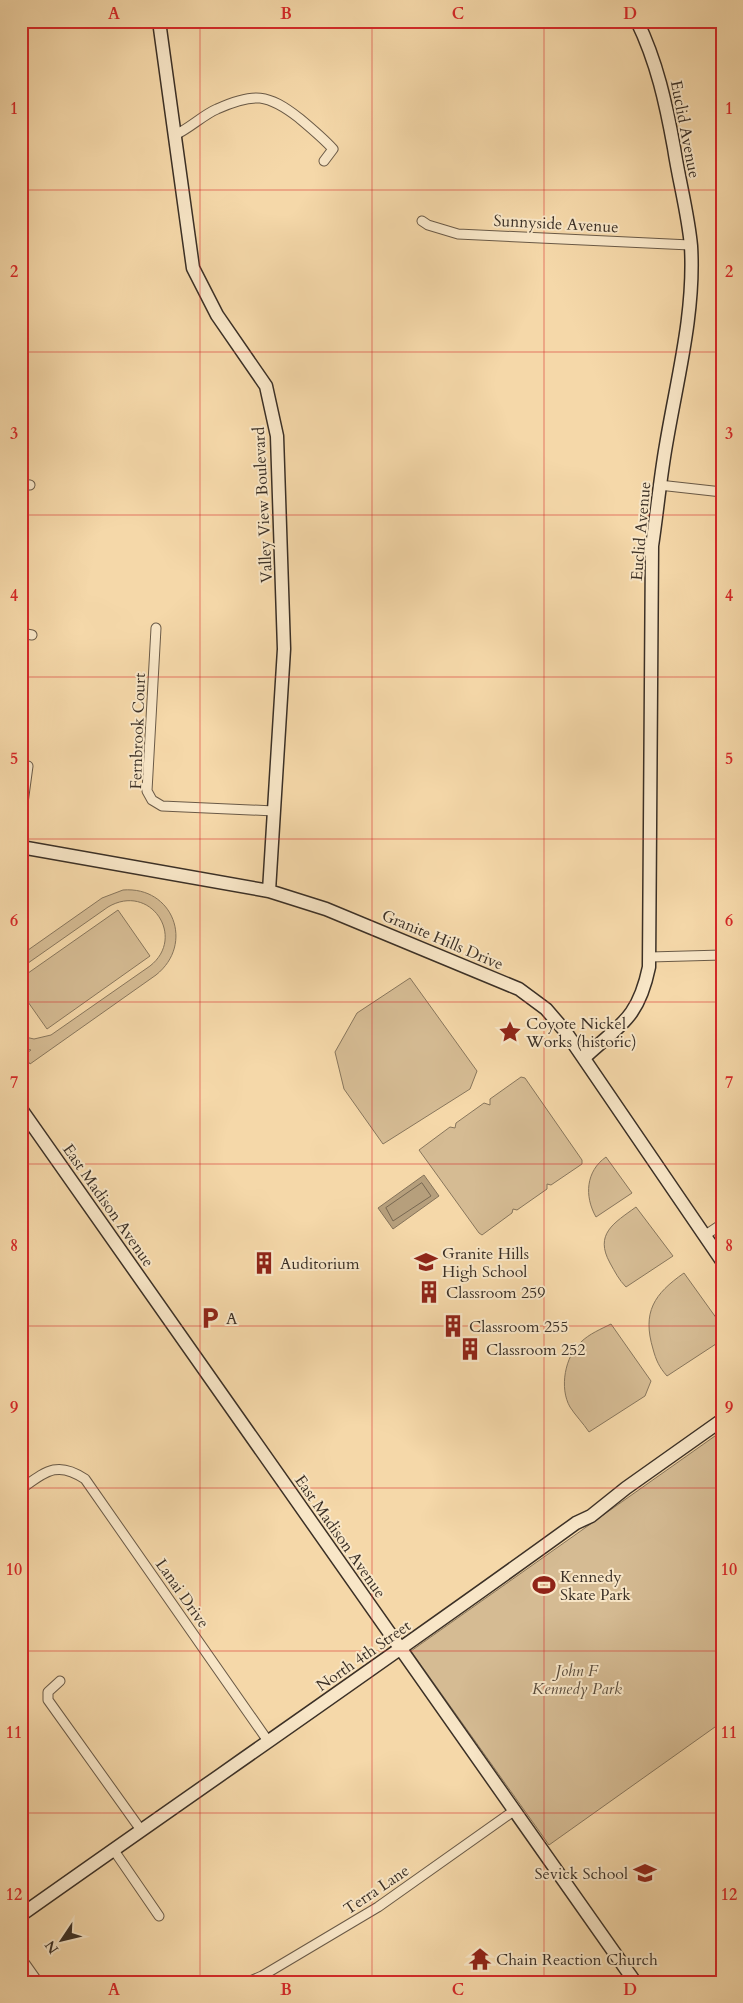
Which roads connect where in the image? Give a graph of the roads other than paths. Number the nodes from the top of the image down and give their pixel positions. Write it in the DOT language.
graph roads {
  1 [pos="159,21"];
  2 [pos="638,21"];
  3 [pos="175,135"];
  4 [pos="324,161"];
  5 [pos="422,221"];
  6 [pos="690,245"];
  7 [pos="659,484"];
  8 [pos="722,492"];
  9 [pos="156,628"];
  10 [pos="21,633"];
  11 [pos="32,635"];
  12 [pos="28,766"];
  13 [pos="274,811"];
  14 [pos="21,818"];
  15 [pos="21,847"];
  16 [pos="269,891"];
  17 [pos="722,955"];
  18 [pos="650,957"];
  19 [pos="584,1058"];
  20 [pos="21,1109"];
  21 [pos="25,1123"];
  22 [pos="722,1224"];
  23 [pos="704,1236"];
  24 [pos="722,1261"];
  25 [pos="722,1420"];
  26 [pos="21,1489"];
  27 [pos="400,1649"];
  28 [pos="60,1681"];
  29 [pos="268,1741"];
  30 [pos="515,1810"];
  31 [pos="141,1830"];
  32 [pos="113,1849"];
  33 [pos="21,1915"];
  34 [pos="159,1916"];
  35 [pos="21,1958"];
  36 [pos="38,1982"];
  37 [pos="248,1982"];
  38 [pos="635,1982"];
  1 -- 3 [label="street, Valley View Boulevard"];
  2 -- 6 [label="street, Euclid Avenue"];
  3 -- 4 [label="street"];
  3 -- 13 [label="street, Valley View Boulevard"];
  5 -- 6 [label="street, Sunnyside Avenue"];
  6 -- 7 [label="street, Euclid Avenue"];
  7 -- 8 [label="street"];
  7 -- 18 [label="street, Euclid Avenue"];
  9 -- 13 [label="street, Fernbrook Court"];
  10 -- 11 [label="street"];
  12 -- 14 [label="street"];
  13 -- 16 [label="street, Valley View Boulevard"];
  15 -- 16 [label="street, Granite Hills Drive"];
  16 -- 19 [label="street, Granite Hills Drive"];
  17 -- 18 [label="street"];
  18 -- 19 [label="street, Euclid Avenue"];
  19 -- 23 [label="street, Granite Hills Drive"];
  20 -- 21 [label="street, East Madison Avenue"];
  21 -- 27 [label="street, East Madison Avenue"];
  22 -- 23 [label="street"];
  23 -- 24 [label="street, Granite Hills Drive"];
  25 -- 27 [label="street, North 4th Street"];
  26 -- 29 [label="street, Lanai Drive"];
  27 -- 29 [label="street, North 4th Street"];
  27 -- 30 [label="street, East Madison Avenue"];
  28 -- 31 [label="street"];
  29 -- 31 [label="street, North 4th Street"];
  30 -- 37 [label="street, Terra Lane"];
  30 -- 38 [label="street, East Madison Avenue"];
  31 -- 32 [label="street, North 4th Street"];
  32 -- 33 [label="street, North 4th Street"];
  32 -- 34 [label="street"];
  35 -- 36 [label="street"];
}
